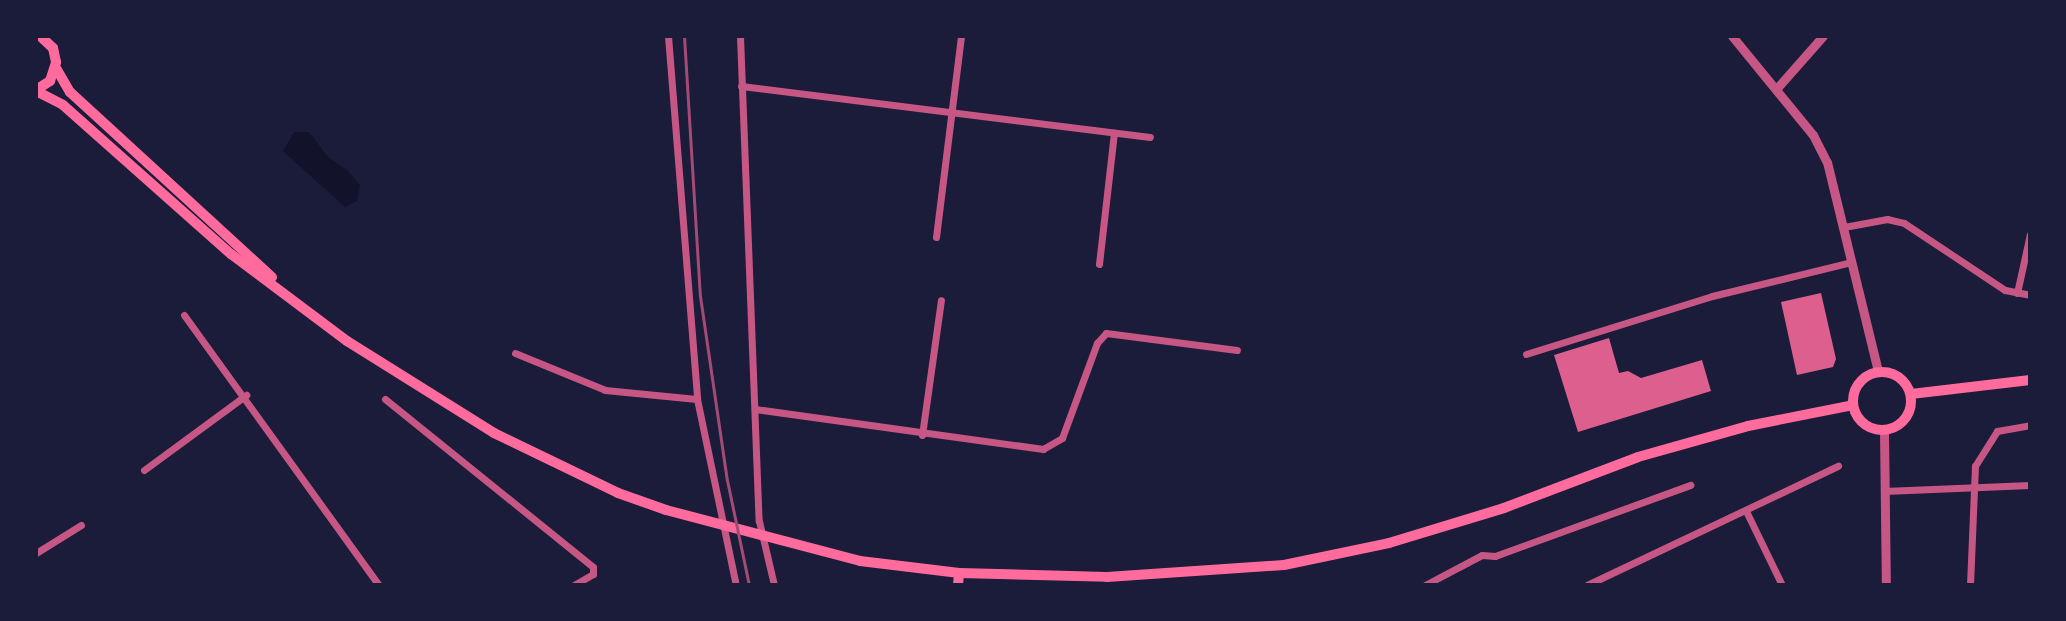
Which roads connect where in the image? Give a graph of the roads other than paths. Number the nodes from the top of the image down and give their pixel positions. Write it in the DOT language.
graph roads {
  1 [pos="40,36"];
  2 [pos="668,36"];
  3 [pos="740,36"];
  4 [pos="961,36"];
  5 [pos="1732,36"];
  6 [pos="1823,36"];
  7 [pos="56,68"];
  8 [pos="741,86"];
  9 [pos="1777,88"];
  10 [pos="36,90"];
  11 [pos="953,113"];
  12 [pos="1114,133"];
  13 [pos="1150,137"];
  14 [pos="1844,227"];
  15 [pos="2030,234"];
  16 [pos="936,237"];
  17 [pos="1852,262"];
  18 [pos="1099,264"];
  19 [pos="287,293"];
  20 [pos="2017,293"];
  21 [pos="2030,295"];
  22 [pos="941,300"];
  23 [pos="184,315"];
  24 [pos="1237,350"];
  25 [pos="515,353"];
  26 [pos="1526,354"];
  27 [pos="1878,372"];
  28 [pos="2030,380"];
  29 [pos="1911,394"];
  30 [pos="246,395"];
  31 [pos="385,399"];
  32 [pos="697,399"];
  33 [pos="1853,405"];
  34 [pos="755,409"];
  35 [pos="2030,425"];
  36 [pos="1884,431"];
  37 [pos="922,435"];
  38 [pos="1838,466"];
  39 [pos="144,470"];
  40 [pos="1690,485"];
  41 [pos="2030,485"];
  42 [pos="1973,487"];
  43 [pos="1884,491"];
  44 [pos="1746,511"];
  45 [pos="81,525"];
  46 [pos="36,553"];
  47 [pos="959,573"];
  48 [pos="379,585"];
  49 [pos="574,585"];
  50 [pos="736,585"];
  51 [pos="774,585"];
  52 [pos="958,585"];
  53 [pos="1425,585"];
  54 [pos="1587,585"];
  55 [pos="1782,585"];
  56 [pos="1886,585"];
  57 [pos="1970,585"];
  1 -- 7 [label="main road"];
  2 -- 32 [label="street"];
  3 -- 8 [label="street"];
  4 -- 11 [label="street"];
  5 -- 9 [label="street"];
  6 -- 9 [label="street"];
  7 -- 10 [label="main road"];
  7 -- 19 [label="main road"];
  8 -- 11 [label="street"];
  8 -- 34 [label="street"];
  9 -- 14 [label="street"];
  10 -- 19 [label="main road"];
  11 -- 12 [label="street"];
  11 -- 16 [label="street"];
  12 -- 13 [label="street"];
  12 -- 18 [label="street"];
  14 -- 17 [label="street"];
  14 -- 20 [label="street"];
  15 -- 20 [label="street"];
  17 -- 26 [label="street"];
  17 -- 27 [label="street"];
  19 -- 47 [label="main road"];
  20 -- 21 [label="street"];
  22 -- 37 [label="street"];
  23 -- 30 [label="street"];
  24 -- 37 [label="street"];
  25 -- 32 [label="street"];
  27 -- 29 [label="main road"];
  27 -- 33 [label="main road"];
  28 -- 29 [label="main road"];
  29 -- 36 [label="main road"];
  30 -- 39 [label="street"];
  30 -- 48 [label="street"];
  31 -- 49 [label="street"];
  32 -- 50 [label="street"];
  33 -- 36 [label="main road"];
  33 -- 47 [label="main road"];
  34 -- 37 [label="street"];
  34 -- 51 [label="street"];
  35 -- 42 [label="street"];
  36 -- 43 [label="street"];
  38 -- 44 [label="street"];
  40 -- 53 [label="street"];
  41 -- 42 [label="street"];
  42 -- 43 [label="street"];
  42 -- 57 [label="street"];
  43 -- 56 [label="street"];
  44 -- 54 [label="street"];
  44 -- 55 [label="street"];
  45 -- 46 [label="street"];
  47 -- 52 [label="main road"];
}
